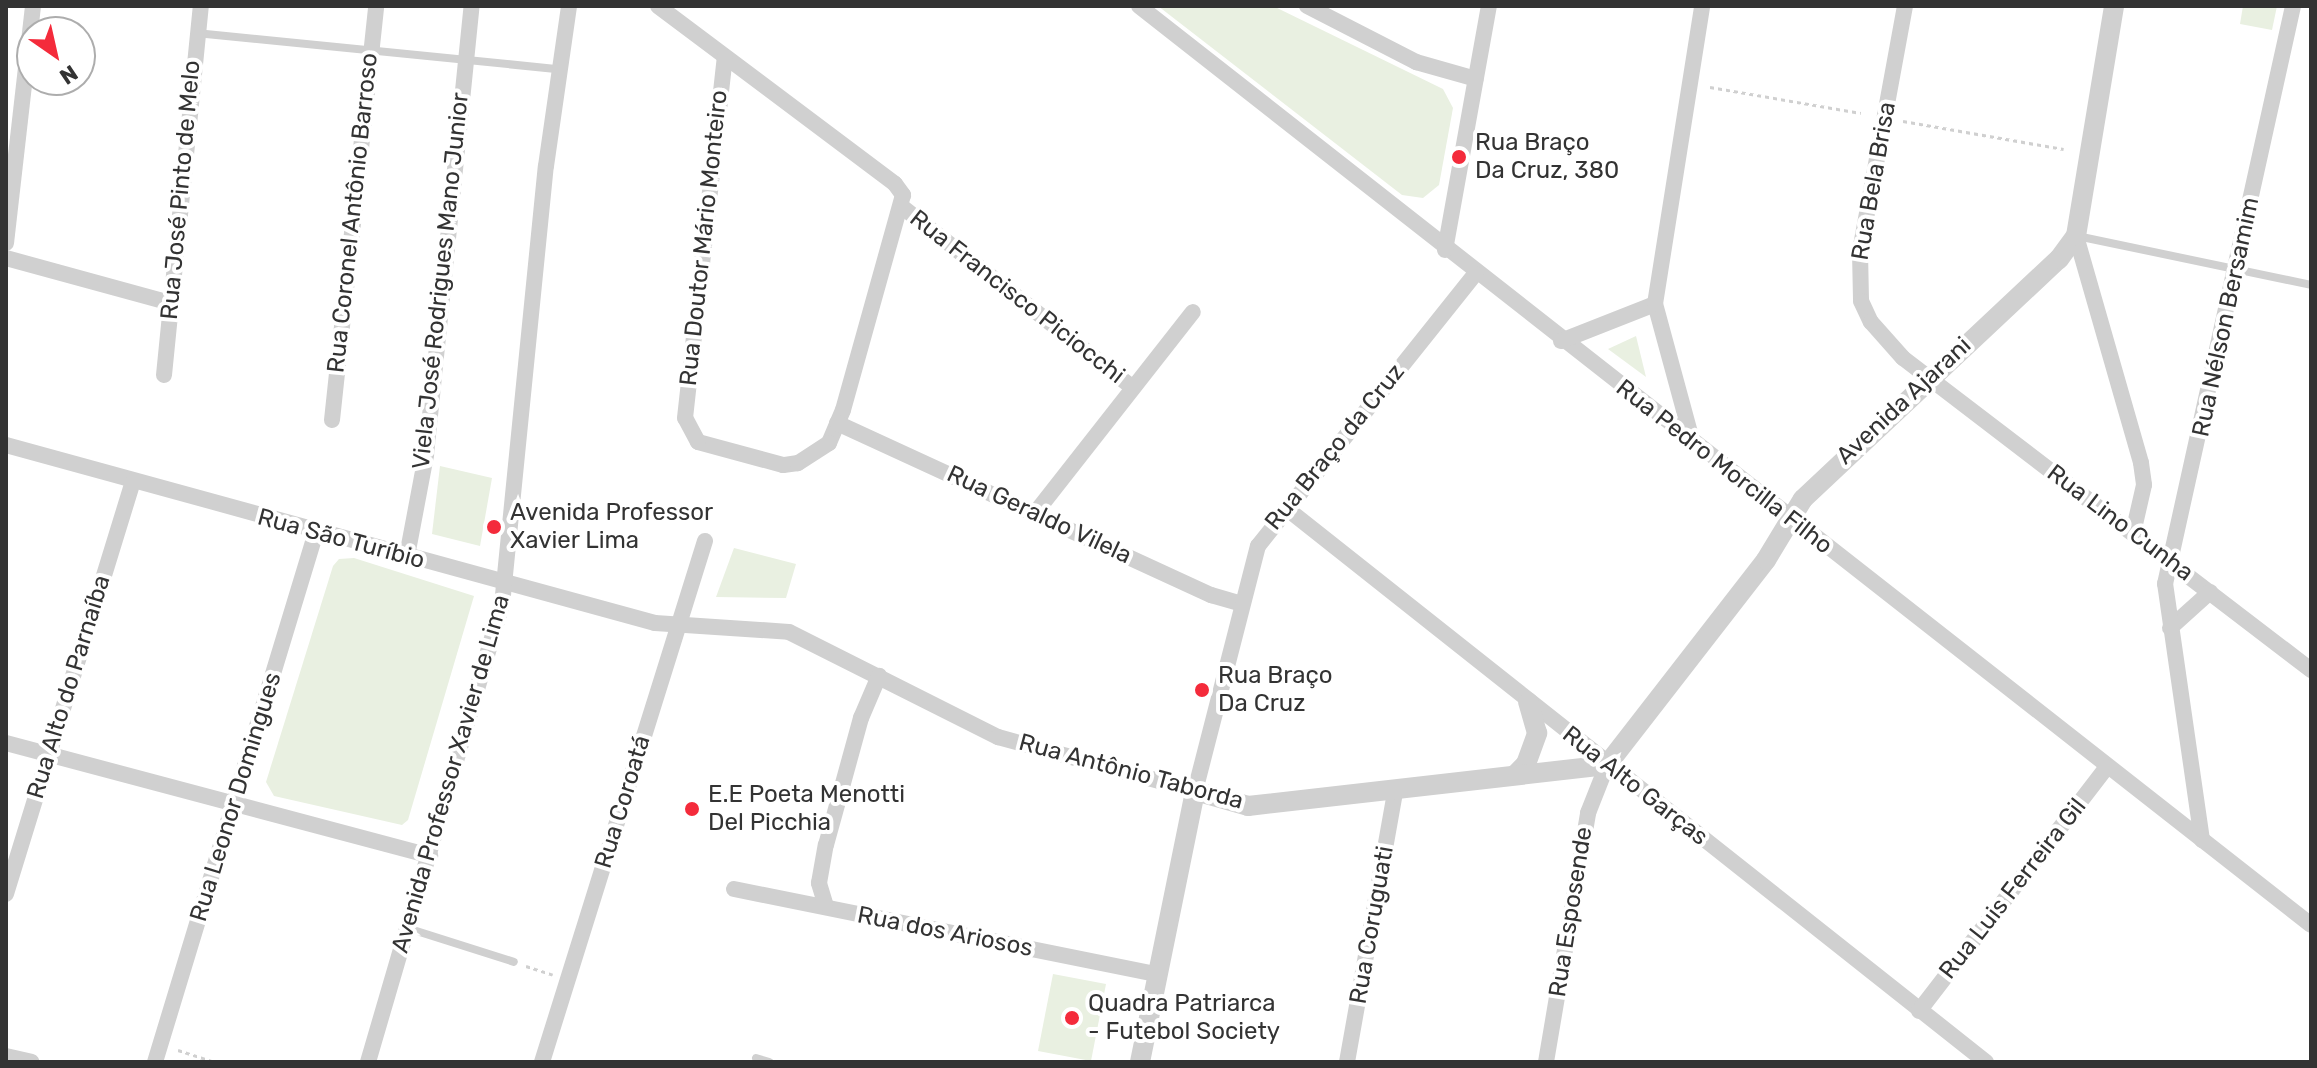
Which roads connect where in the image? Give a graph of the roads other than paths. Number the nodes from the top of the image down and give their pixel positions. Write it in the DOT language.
graph roads {
  1 [pos="33,6"];
  2 [pos="201,6"];
  3 [pos="376,6"];
  4 [pos="472,6"];
  5 [pos="569,6"];
  6 [pos="658,6"];
  7 [pos="1139,6"];
  8 [pos="1307,6"];
  9 [pos="1489,6"];
  10 [pos="1702,6"];
  11 [pos="1905,6"];
  12 [pos="2114,6"];
  13 [pos="2293,6"];
  14 [pos="195,33"];
  15 [pos="370,52"];
  16 [pos="725,57"];
  17 [pos="463,58"];
  18 [pos="558,69"];
  19 [pos="1476,79"];
  20 [pos="902,201"];
  21 [pos="2076,236"];
  22 [pos="6,243"];
  23 [pos="1445,250"];
  24 [pos="6,258"];
  25 [pos="2237,267"];
  26 [pos="1475,274"];
  27 [pos="2311,285"];
  28 [pos="171,303"];
  29 [pos="1655,304"];
  30 [pos="1193,312"];
  31 [pos="1561,341"];
  32 [pos="164,375"];
  33 [pos="1928,377"];
  34 [pos="1132,387"];
  35 [pos="332,420"];
  36 [pos="837,423"];
  37 [pos="1692,440"];
  38 [pos="6,445"];
  39 [pos="133,481"];
  40 [pos="1286,508"];
  41 [pos="1036,512"];
  42 [pos="1788,518"];
  43 [pos="316,532"];
  44 [pos="2133,533"];
  45 [pos="705,541"];
  46 [pos="407,556"];
  47 [pos="2170,561"];
  48 [pos="506,583"];
  49 [pos="2210,592"];
  50 [pos="1242,604"];
  51 [pos="678,625"];
  52 [pos="2170,628"];
  53 [pos="2311,670"];
  54 [pos="879,676"];
  55 [pos="1528,702"];
  56 [pos="6,743"];
  57 [pos="48,754"];
  58 [pos="1607,765"];
  59 [pos="2107,767"];
  60 [pos="1515,775"];
  61 [pos="1396,788"];
  62 [pos="1195,791"];
  63 [pos="233,805"];
  64 [pos="2202,840"];
  65 [pos="430,856"];
  66 [pos="734,889"];
  67 [pos="6,894"];
  68 [pos="825,903"];
  69 [pos="2311,925"];
  70 [pos="407,928"];
  71 [pos="514,962"];
  72 [pos="1156,974"];
  73 [pos="1919,1011"];
  74 [pos="6,1056"];
  75 [pos="756,1058"];
  76 [pos="31,1062"];
  77 [pos="155,1062"];
  78 [pos="368,1062"];
  79 [pos="542,1062"];
  80 [pos="769,1062"];
  81 [pos="1140,1062"];
  82 [pos="1347,1062"];
  83 [pos="1546,1062"];
  84 [pos="1986,1062"];
  1 -- 22 [label="street"];
  2 -- 14 [label="street, Rua José Pinto de Melo"];
  3 -- 15 [label="street, Rua Coronel Antônio Barroso"];
  4 -- 17 [label="street, Viela José Rodrigues Mano Junior"];
  5 -- 18 [label="street, Avenida Professor Xavier de Lima"];
  6 -- 16 [label="street, Rua Francisco Piciocchi"];
  7 -- 23 [label="street, Rua Pedro Morcilla Filho"];
  8 -- 19 [label="street"];
  9 -- 19 [label="street"];
  10 -- 29 [label="street"];
  11 -- 33 [label="street, Rua Bela Brisa"];
  12 -- 21 [label="street"];
  13 -- 25 [label="street, Rua Nélson Bersamim"];
  14 -- 15 [label="lane"];
  14 -- 28 [label="street, Rua José Pinto de Melo"];
  15 -- 17 [label="lane"];
  15 -- 35 [label="street, Rua Coronel Antônio Barroso"];
  16 -- 20 [label="street, Rua Francisco Piciocchi"];
  16 -- 36 [label="street, Rua Doutor Mário Monteiro"];
  17 -- 18 [label="lane"];
  17 -- 46 [label="street, Viela José Rodrigues Mano Junior"];
  18 -- 48 [label="street, Avenida Professor Xavier de Lima"];
  19 -- 23 [label="street"];
  20 -- 34 [label="street, Rua Francisco Piciocchi"];
  20 -- 36 [label="street"];
  21 -- 25 [label="lane"];
  21 -- 33 [label="street, Avenida Ajarani"];
  21 -- 44 [label="street"];
  23 -- 26 [label="street, Rua Pedro Morcilla Filho"];
  24 -- 28 [label="street"];
  25 -- 27 [label="lane"];
  25 -- 47 [label="street, Rua Nélson Bersamim"];
  26 -- 31 [label="street, Rua Pedro Morcilla Filho"];
  26 -- 40 [label="street, Rua Braço da Cruz"];
  28 -- 32 [label="street, Rua José Pinto de Melo"];
  29 -- 31 [label="street"];
  29 -- 37 [label="street"];
  30 -- 34 [label="street"];
  31 -- 37 [label="street, Rua Pedro Morcilla Filho"];
  33 -- 42 [label="street, Avenida Ajarani"];
  33 -- 44 [label="street, Rua Lino Cunha"];
  34 -- 41 [label="street"];
  36 -- 41 [label="street, Rua Geraldo Vilela"];
  37 -- 42 [label="street, Rua Pedro Morcilla Filho"];
  38 -- 39 [label="street, Rua São Turíbio"];
  39 -- 43 [label="street, Rua São Turíbio"];
  39 -- 57 [label="street, Rua Alto do Parnaíba"];
  40 -- 50 [label="street, Rua Braço da Cruz"];
  40 -- 55 [label="street, Rua Alto Garças"];
  41 -- 50 [label="street, Rua Geraldo Vilela"];
  42 -- 58 [label="street, Avenida Ajarani"];
  42 -- 59 [label="street, Rua Pedro Morcilla Filho"];
  43 -- 46 [label="street, Rua São Turíbio"];
  43 -- 63 [label="street, Rua Leonor Domingues"];
  44 -- 47 [label="street, Rua Lino Cunha"];
  45 -- 51 [label="street, Rua Coroatá"];
  46 -- 48 [label="street, Rua São Turíbio"];
  47 -- 49 [label="street, Rua Lino Cunha"];
  47 -- 52 [label="street, Rua Nélson Bersamim"];
  48 -- 51 [label="street, Rua São Turíbio"];
  48 -- 65 [label="street, Avenida Professor Xavier de Lima"];
  49 -- 52 [label="street"];
  49 -- 53 [label="street, Rua Lino Cunha"];
  50 -- 62 [label="street, Rua Braço da Cruz"];
  51 -- 54 [label="street, Rua Antônio Taborda"];
  51 -- 79 [label="street, Rua Coroatá"];
  52 -- 64 [label="street, Rua Nélson Bersamim"];
  54 -- 62 [label="street, Rua Antônio Taborda"];
  54 -- 68 [label="street"];
  55 -- 58 [label="street, Rua Alto Garças"];
  55 -- 60 [label="street"];
  56 -- 57 [label="street"];
  57 -- 63 [label="street"];
  57 -- 67 [label="street, Rua Alto do Parnaíba"];
  58 -- 60 [label="street, Rua Antônio Taborda"];
  58 -- 73 [label="street, Rua Alto Garças"];
  58 -- 83 [label="street, Rua Esposende"];
  59 -- 64 [label="street, Rua Pedro Morcilla Filho"];
  59 -- 73 [label="street, Rua Luis Ferreira Gil"];
  60 -- 61 [label="street, Rua Antônio Taborda"];
  61 -- 62 [label="street, Rua Antônio Taborda"];
  61 -- 82 [label="street, Rua Coruguati"];
  62 -- 72 [label="street, Rua Braço da Cruz"];
  63 -- 65 [label="street"];
  63 -- 77 [label="street, Rua Leonor Domingues"];
  64 -- 69 [label="street, Rua Pedro Morcilla Filho"];
  65 -- 70 [label="street, Avenida Professor Xavier de Lima"];
  66 -- 68 [label="street, Rua dos Ariosos"];
  68 -- 72 [label="street, Rua dos Ariosos"];
  70 -- 71 [label="lane"];
  70 -- 78 [label="street, Avenida Professor Xavier de Lima"];
  72 -- 81 [label="street, Rua Braço da Cruz"];
  73 -- 84 [label="street, Rua Alto Garças"];
  74 -- 76 [label="street"];
  75 -- 80 [label="lane"];
}
